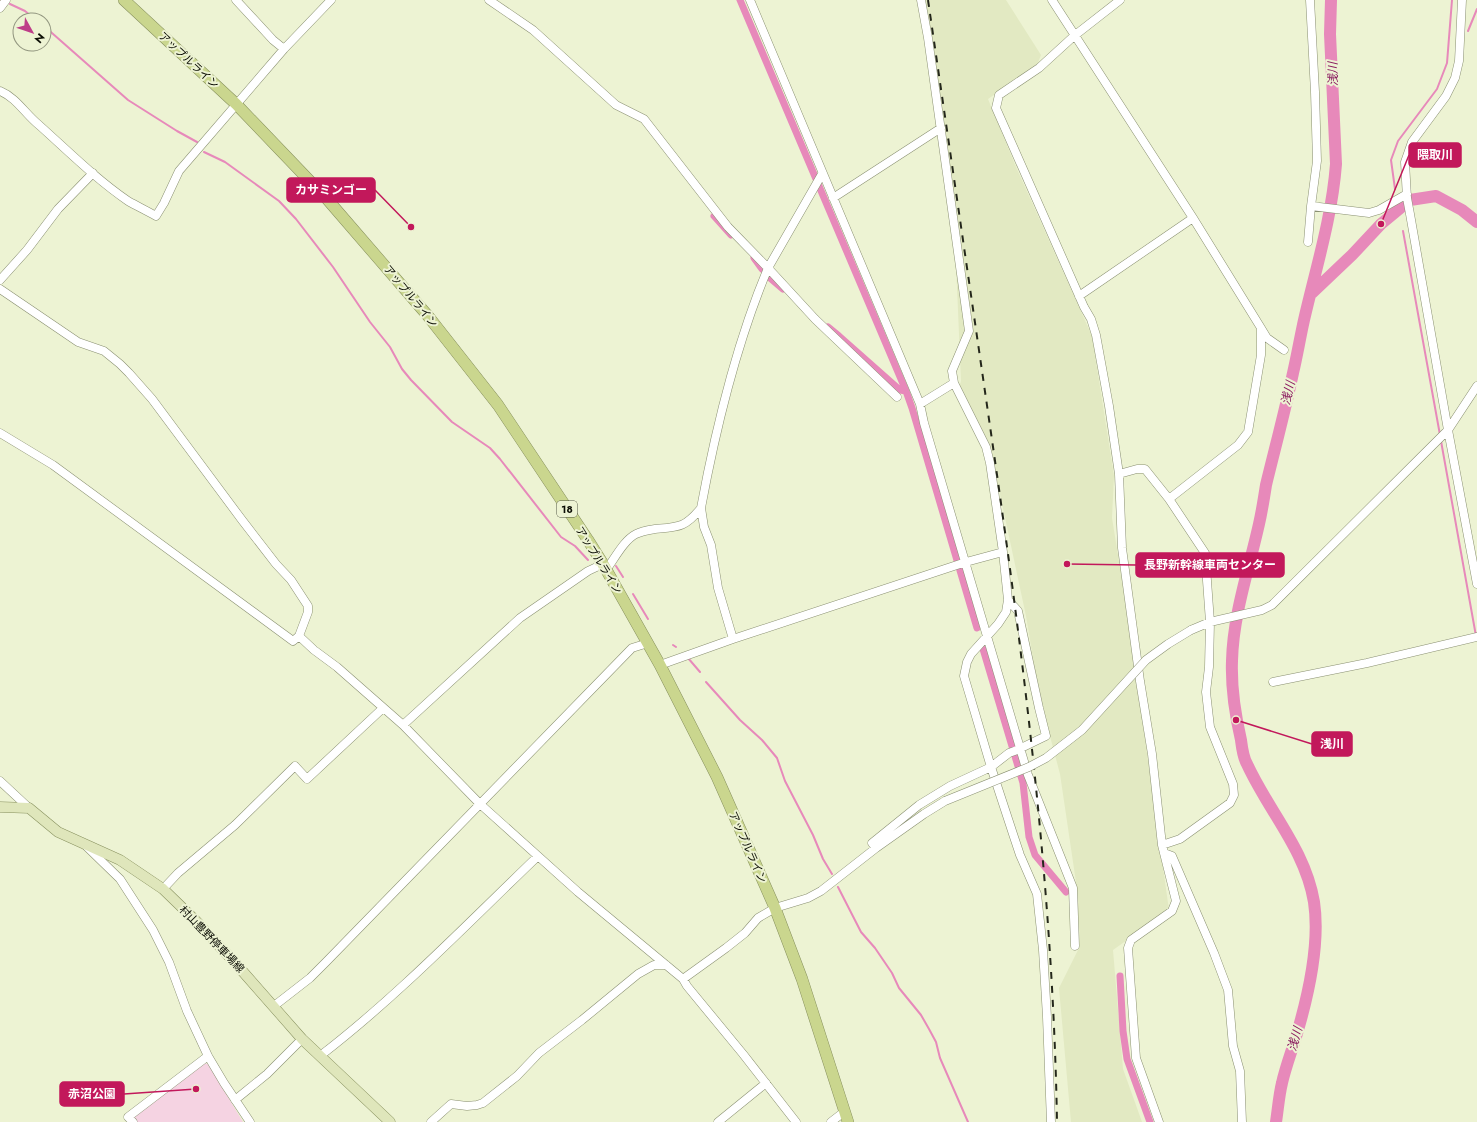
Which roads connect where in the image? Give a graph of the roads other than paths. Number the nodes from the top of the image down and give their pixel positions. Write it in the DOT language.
graph roads {
  1 [pos="6,0"];
  2 [pos="124,0"];
  3 [pos="236,0"];
  4 [pos="331,0"];
  5 [pos="489,0"];
  6 [pos="750,0"];
  7 [pos="921,0"];
  8 [pos="1052,0"];
  9 [pos="1120,0"];
  10 [pos="1310,0"];
  11 [pos="1462,0"];
  12 [pos="0,8"];
  13 [pos="1074,36"];
  14 [pos="284,49"];
  15 [pos="0,91"];
  16 [pos="236,104"];
  17 [pos="940,128"];
  18 [pos="93,173"];
  19 [pos="821,176"];
  20 [pos="1407,196"];
  21 [pos="833,198"];
  22 [pos="1312,206"];
  23 [pos="1193,218"];
  24 [pos="1308,242"];
  25 [pos="768,268"];
  26 [pos="0,280"];
  27 [pos="0,289"];
  28 [pos="1079,296"];
  29 [pos="1261,328"];
  30 [pos="1284,350"];
  31 [pos="954,383"];
  32 [pos="1477,386"];
  33 [pos="898,397"];
  34 [pos="920,404"];
  35 [pos="1448,430"];
  36 [pos="0,433"];
  37 [pos="1120,474"];
  38 [pos="1169,499"];
  39 [pos="701,508"];
  40 [pos="1003,552"];
  41 [pos="964,563"];
  42 [pos="604,567"];
  43 [pos="1477,584"];
  44 [pos="1008,600"];
  45 [pos="1210,622"];
  46 [pos="299,636"];
  47 [pos="987,637"];
  48 [pos="1477,637"];
  49 [pos="733,638"];
  50 [pos="648,643"];
  51 [pos="660,665"];
  52 [pos="1273,682"];
  53 [pos="382,709"];
  54 [pos="403,725"];
  55 [pos="1016,750"];
  56 [pos="991,767"];
  57 [pos="0,781"];
  58 [pos="480,804"];
  59 [pos="0,807"];
  60 [pos="29,808"];
  61 [pos="84,843"];
  62 [pos="876,848"];
  63 [pos="1163,849"];
  64 [pos="538,856"];
  65 [pos="163,889"];
  66 [pos="775,908"];
  67 [pos="1075,946"];
  68 [pos="666,964"];
  69 [pos="683,979"];
  70 [pos="274,1006"];
  71 [pos="302,1039"];
  72 [pos="208,1056"];
  73 [pos="320,1056"];
  74 [pos="766,1083"];
  75 [pos="235,1100"];
  76 [pos="846,1117"];
  77 [pos="133,1122"];
  78 [pos="250,1122"];
  79 [pos="390,1122"];
  80 [pos="431,1122"];
  81 [pos="718,1122"];
  82 [pos="796,1122"];
  83 [pos="831,1122"];
  84 [pos="1051,1122"];
  85 [pos="1159,1122"];
  86 [pos="1242,1122"];
  1 -- 12 [label="street"];
  2 -- 16 [label="highway, アップルライン / 18"];
  3 -- 14 [label="street"];
  4 -- 14 [label="street"];
  5 -- 25 [label="street"];
  6 -- 19 [label="street"];
  7 -- 17 [label="street"];
  8 -- 13 [label="street"];
  9 -- 13 [label="street"];
  10 -- 22 [label="street"];
  11 -- 20 [label="street"];
  13 -- 23 [label="street"];
  13 -- 28 [label="street"];
  14 -- 16 [label="street"];
  15 -- 18 [label="street"];
  16 -- 18 [label="street"];
  16 -- 42 [label="highway, アップルライン / 18"];
  17 -- 21 [label="street"];
  17 -- 31 [label="street"];
  18 -- 26 [label="street"];
  19 -- 21 [label="street"];
  19 -- 25 [label="street"];
  20 -- 22 [label="street"];
  20 -- 35 [label="street"];
  21 -- 34 [label="street"];
  22 -- 24 [label="street"];
  23 -- 28 [label="street"];
  23 -- 29 [label="street"];
  25 -- 33 [label="street"];
  25 -- 39 [label="street"];
  27 -- 46 [label="street"];
  28 -- 37 [label="street"];
  29 -- 30 [label="street"];
  29 -- 38 [label="street"];
  31 -- 34 [label="street"];
  31 -- 40 [label="street"];
  32 -- 35 [label="street"];
  34 -- 41 [label="street"];
  35 -- 43 [label="street"];
  35 -- 45 [label="street"];
  36 -- 46 [label="street"];
  37 -- 38 [label="street"];
  37 -- 63 [label="street"];
  38 -- 45 [label="street"];
  39 -- 42 [label="street"];
  39 -- 49 [label="street"];
  40 -- 41 [label="street"];
  40 -- 44 [label="street"];
  41 -- 47 [label="street"];
  41 -- 49 [label="street"];
  42 -- 50 [label="highway, アップルライン / 18"];
  42 -- 54 [label="street"];
  44 -- 47 [label="street"];
  44 -- 55 [label="street"];
  45 -- 62 [label="street, bridge"];
  45 -- 63 [label="street"];
  46 -- 53 [label="street"];
  47 -- 55 [label="street"];
  47 -- 56 [label="street"];
  48 -- 52 [label="street"];
  49 -- 51 [label="street"];
  50 -- 51 [label="highway, アップルライン / 18"];
  50 -- 58 [label="street"];
  51 -- 66 [label="highway, アップルライン / 18"];
  53 -- 54 [label="street"];
  53 -- 65 [label="street"];
  54 -- 58 [label="street"];
  55 -- 56 [label="street"];
  55 -- 67 [label="street"];
  56 -- 62 [label="street"];
  56 -- 84 [label="street"];
  57 -- 60 [label="street"];
  58 -- 64 [label="street"];
  58 -- 70 [label="street"];
  59 -- 60 [label="main road"];
  60 -- 61 [label="main road, 村山豊野停車場線"];
  61 -- 65 [label="main road, 村山豊野停車場線"];
  61 -- 72 [label="street"];
  62 -- 66 [label="street"];
  63 -- 85 [label="street"];
  63 -- 86 [label="street"];
  64 -- 68 [label="street"];
  64 -- 73 [label="street"];
  65 -- 70 [label="main road, 村山豊野停車場線"];
  66 -- 69 [label="street"];
  66 -- 76 [label="highway, アップルライン / 18"];
  68 -- 69 [label="street"];
  68 -- 80 [label="street"];
  69 -- 74 [label="street"];
  70 -- 71 [label="main road, 村山豊野停車場線"];
  71 -- 73 [label="main road, 村山豊野停車場線"];
  71 -- 75 [label="street"];
  72 -- 75 [label="street"];
  72 -- 77 [label="street"];
  73 -- 79 [label="main road, 村山豊野停車場線"];
  74 -- 81 [label="street"];
  74 -- 82 [label="street"];
  75 -- 78 [label="street"];
  76 -- 83 [label="street"];
}
